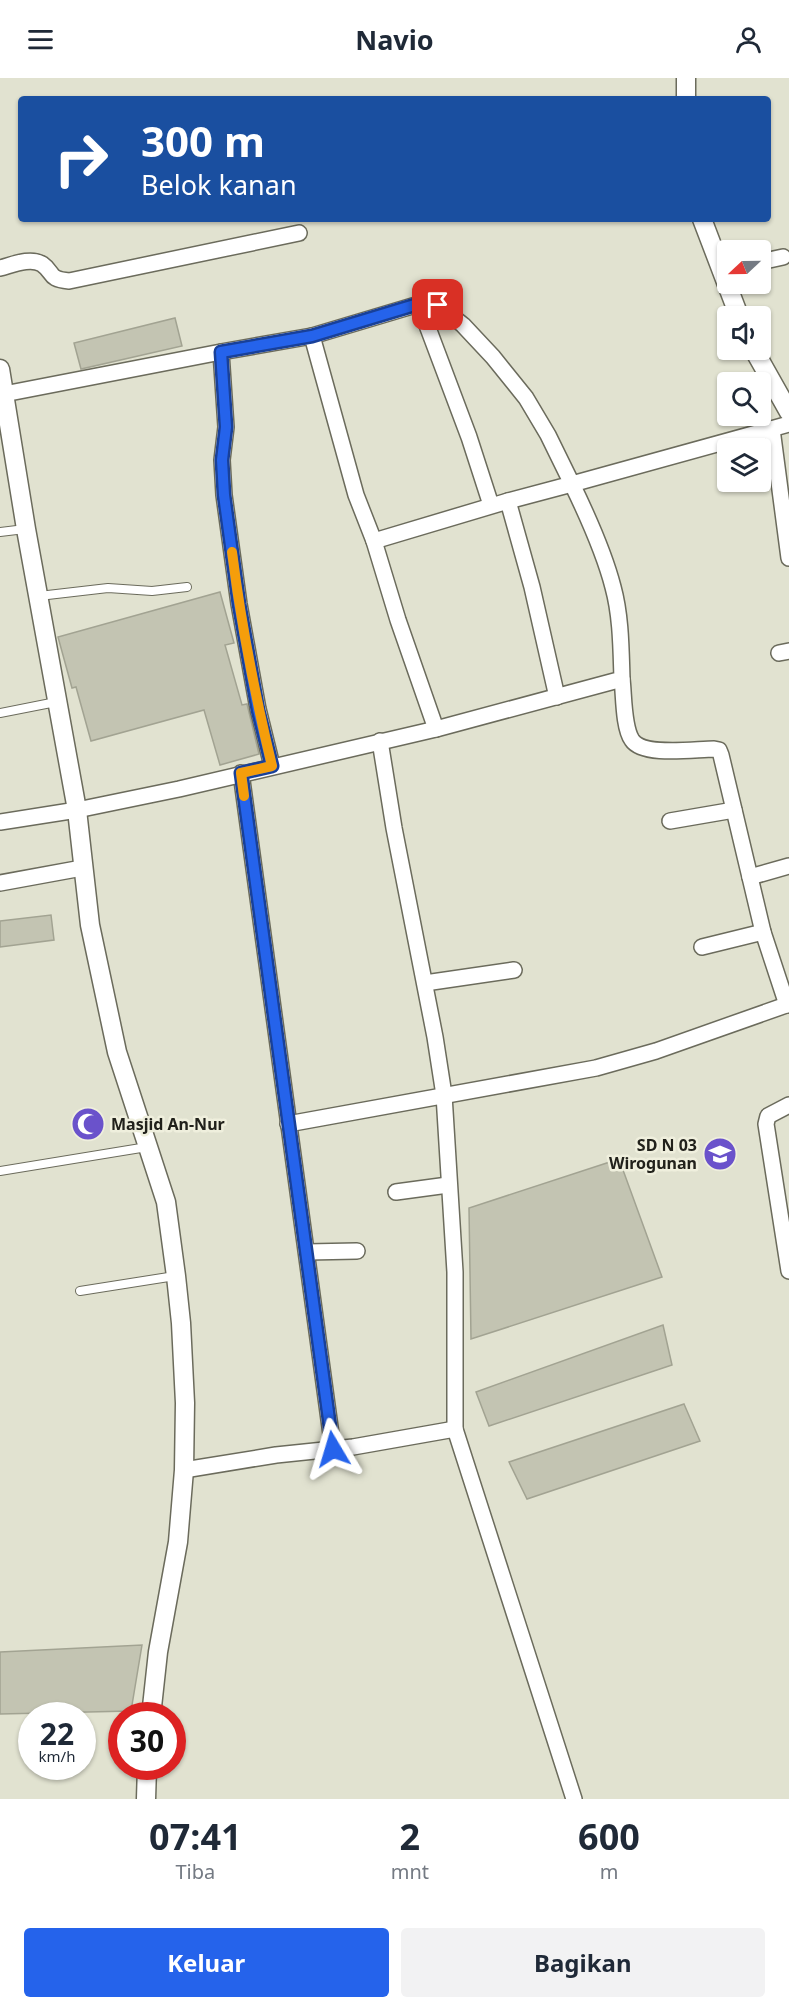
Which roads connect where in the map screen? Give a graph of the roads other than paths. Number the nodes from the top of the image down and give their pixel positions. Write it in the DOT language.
graph roads {
  1 [pos="686,78"];
  2 [pos="686,96"];
  3 [pos="703,222"];
  4 [pos="299,233"];
  5 [pos="717,254"];
  6 [pos="783,257"];
  7 [pos="771,260"];
  8 [pos="0,268"];
  9 [pos="418,304"];
  10 [pos="312,336"];
  11 [pos="221,352"];
  12 [pos="760,360"];
  13 [pos="0,369"];
  14 [pos="4,394"];
  15 [pos="789,412"];
  16 [pos="5,423"];
  17 [pos="789,424"];
  18 [pos="772,429"];
  19 [pos="578,483"];
  20 [pos="508,501"];
  21 [pos="491,505"];
  22 [pos="26,529"];
  23 [pos="0,532"];
  24 [pos="374,541"];
  25 [pos="789,558"];
  26 [pos="187,587"];
  27 [pos="39,596"];
  28 [pos="622,679"];
  29 [pos="557,697"];
  30 [pos="58,701"];
  31 [pos="0,713"];
  32 [pos="436,729"];
  33 [pos="380,741"];
  34 [pos="272,766"];
  35 [pos="241,773"];
  36 [pos="77,810"];
  37 [pos="734,810"];
  38 [pos="670,821"];
  39 [pos="0,822"];
  40 [pos="789,866"];
  41 [pos="82,868"];
  42 [pos="750,877"];
  43 [pos="0,883"];
  44 [pos="763,932"];
  45 [pos="702,947"];
  46 [pos="514,970"];
  47 [pos="424,983"];
  48 [pos="788,1004"];
  49 [pos="444,1095"];
  50 [pos="789,1105"];
  51 [pos="288,1124"];
  52 [pos="148,1147"];
  53 [pos="0,1171"];
  54 [pos="448,1185"];
  55 [pos="396,1192"];
  56 [pos="357,1251"];
  57 [pos="307,1252"];
  58 [pos="789,1271"];
  59 [pos="176,1276"];
  60 [pos="80,1291"];
  61 [pos="455,1429"];
  62 [pos="333,1449"];
  63 [pos="184,1470"];
  64 [pos="153,1702"];
  65 [pos="147,1780"];
  66 [pos="146,1799"];
  67 [pos="574,1799"];
  1 -- 2 [label="street"];
  3 -- 5 [label="street"];
  4 -- 8 [label="street"];
  6 -- 7 [label="street"];
  9 -- 10 [label="street"];
  9 -- 19 [label="street"];
  9 -- 21 [label="street"];
  10 -- 11 [label="street"];
  10 -- 24 [label="street"];
  11 -- 14 [label="street"];
  11 -- 34 [label="street"];
  12 -- 15 [label="street"];
  13 -- 14 [label="street"];
  14 -- 16 [label="street"];
  16 -- 22 [label="street"];
  17 -- 18 [label="street"];
  18 -- 19 [label="street"];
  18 -- 25 [label="street"];
  19 -- 20 [label="street"];
  19 -- 28 [label="street"];
  20 -- 21 [label="street"];
  20 -- 29 [label="street"];
  21 -- 24 [label="street"];
  22 -- 23 [label="lane"];
  22 -- 27 [label="street"];
  24 -- 32 [label="street"];
  26 -- 27 [label="lane"];
  27 -- 30 [label="street"];
  28 -- 29 [label="street"];
  28 -- 37 [label="street"];
  29 -- 32 [label="street"];
  30 -- 31 [label="lane"];
  30 -- 36 [label="street"];
  32 -- 33 [label="street"];
  33 -- 34 [label="street"];
  33 -- 47 [label="street"];
  34 -- 35 [label="street"];
  35 -- 36 [label="street"];
  35 -- 51 [label="street"];
  36 -- 39 [label="street"];
  36 -- 41 [label="street"];
  37 -- 38 [label="street"];
  37 -- 42 [label="street"];
  40 -- 42 [label="street"];
  41 -- 43 [label="street"];
  41 -- 52 [label="street"];
  42 -- 44 [label="street"];
  44 -- 45 [label="street"];
  44 -- 48 [label="street"];
  46 -- 47 [label="street"];
  47 -- 49 [label="street"];
  48 -- 49 [label="street"];
  49 -- 51 [label="street"];
  49 -- 54 [label="street"];
  50 -- 58 [label="street"];
  51 -- 57 [label="street"];
  52 -- 53 [label="lane"];
  52 -- 59 [label="street"];
  54 -- 55 [label="street"];
  54 -- 61 [label="street"];
  56 -- 57 [label="street"];
  57 -- 62 [label="street"];
  59 -- 60 [label="lane"];
  59 -- 63 [label="street"];
  61 -- 62 [label="street"];
  61 -- 67 [label="street"];
  62 -- 63 [label="street"];
  63 -- 64 [label="street"];
  65 -- 66 [label="street"];
}
